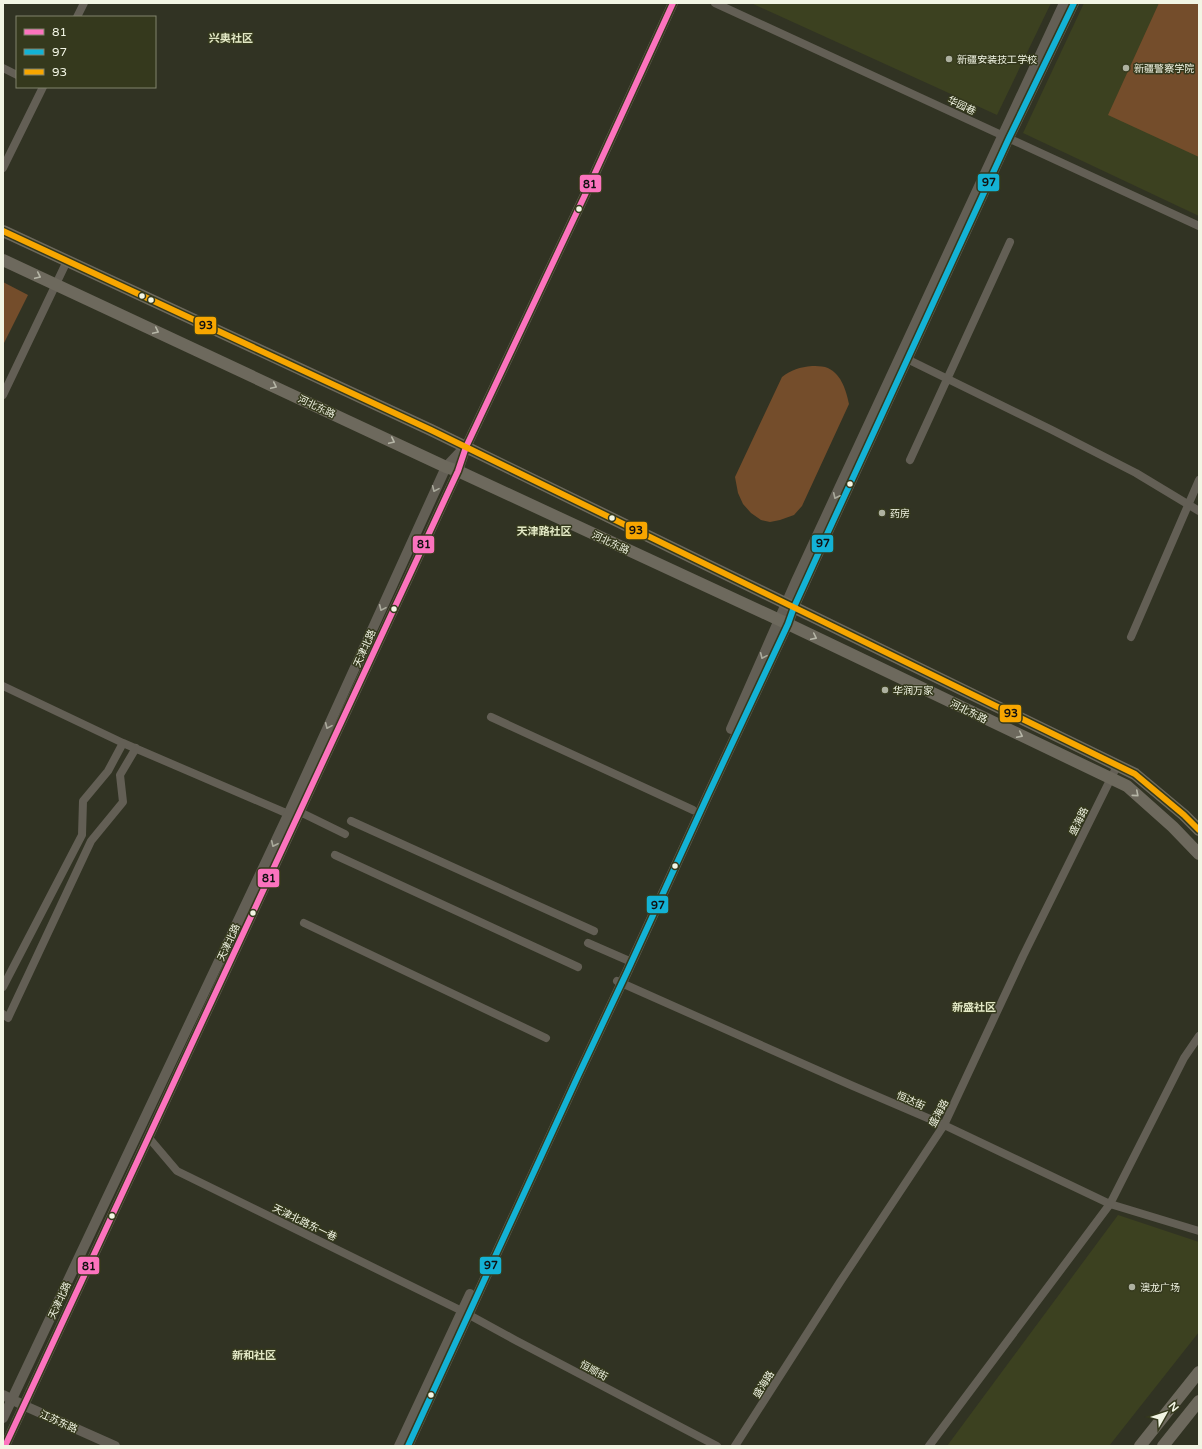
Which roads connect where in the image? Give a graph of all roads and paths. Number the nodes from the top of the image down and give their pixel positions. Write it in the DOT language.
graph roads {
  1 [pos="84,3"];
  2 [pos="673,3"];
  3 [pos="715,3"];
  4 [pos="1064,3"];
  5 [pos="1074,3"];
  6 [pos="78,16"];
  7 [pos="3,68"];
  8 [pos="16,74"];
  9 [pos="43,88"];
  10 [pos="1006,136"];
  11 [pos="3,168"];
  12 [pos="1199,226"];
  13 [pos="3,231"];
  14 [pos="1010,242"];
  15 [pos="3,260"];
  16 [pos="67,261"];
  17 [pos="55,284"];
  18 [pos="908,359"];
  19 [pos="948,379"];
  20 [pos="3,395"];
  21 [pos="466,447"];
  22 [pos="910,460"];
  23 [pos="446,467"];
  24 [pos="458,471"];
  25 [pos="1199,480"];
  26 [pos="1188,504"];
  27 [pos="1199,511"];
  28 [pos="790,605"];
  29 [pos="784,622"];
  30 [pos="1131,637"];
  31 [pos="3,686"];
  32 [pos="491,717"];
  33 [pos="123,743"];
  34 [pos="136,748"];
  35 [pos="1117,766"];
  36 [pos="1110,778"];
  37 [pos="693,810"];
  38 [pos="295,815"];
  39 [pos="351,821"];
  40 [pos="1199,830"];
  41 [pos="345,834"];
  42 [pos="1199,854"];
  43 [pos="335,855"];
  44 [pos="304,923"];
  45 [pos="594,931"];
  46 [pos="588,943"];
  47 [pos="627,960"];
  48 [pos="578,967"];
  49 [pos="620,982"];
  50 [pos="3,987"];
  51 [pos="3,1014"];
  52 [pos="1199,1036"];
  53 [pos="546,1038"];
  54 [pos="944,1125"];
  55 [pos="149,1138"];
  56 [pos="1110,1204"];
  57 [pos="1199,1231"];
  58 [pos="465,1313"];
  59 [pos="1199,1372"];
  60 [pos="8,1397"];
  61 [pos="1199,1401"];
  62 [pos="25,1406"];
  63 [pos="3,1418"];
  64 [pos="5,1446"];
  65 [pos="115,1446"];
  66 [pos="399,1446"];
  67 [pos="408,1446"];
  68 [pos="717,1446"];
  69 [pos="735,1446"];
  70 [pos="929,1446"];
  71 [pos="1140,1446"];
  72 [pos="1163,1446"];
  1 -- 6 [label="street"];
  2 -- 21 [label="street, 天津北路"];
  3 -- 10 [label="street, 华园巷"];
  4 -- 10 [label="street"];
  5 -- 10 [label="street"];
  7 -- 8 [label="street"];
  9 -- 11 [label="street"];
  10 -- 12 [label="street, 华园巷"];
  10 -- 18 [label="street"];
  10 -- 28 [label="street, one-way"];
  13 -- 16 [label="main road"];
  14 -- 19 [label="street"];
  15 -- 17 [label="main road, 河北东路, one-way"];
  16 -- 17 [label="street"];
  16 -- 21 [label="main road"];
  17 -- 20 [label="street"];
  17 -- 23 [label="main road, 河北东路, one-way"];
  18 -- 19 [label="street"];
  18 -- 28 [label="street"];
  19 -- 22 [label="street"];
  19 -- 26 [label="street"];
  21 -- 23 [label="street, 天津北路"];
  21 -- 24 [label="street, 天津北路"];
  21 -- 28 [label="main road"];
  23 -- 24 [label="main road, 河北东路"];
  23 -- 38 [label="street, 天津北路, one-way"];
  24 -- 29 [label="main road, 河北东路"];
  24 -- 38 [label="street, 天津北路"];
  25 -- 26 [label="street"];
  26 -- 27 [label="street"];
  26 -- 30 [label="street"];
  28 -- 29 [label="street"];
  28 -- 35 [label="main road"];
  29 -- 36 [label="main road, 河北东路, one-way"];
  29 -- 37 [label="street, one-way"];
  29 -- 49 [label="street"];
  31 -- 33 [label="street"];
  32 -- 37 [label="street"];
  33 -- 34 [label="street"];
  33 -- 50 [label="street"];
  34 -- 38 [label="street"];
  34 -- 51 [label="street"];
  35 -- 36 [label="street, 盛海路"];
  35 -- 40 [label="main road"];
  36 -- 42 [label="main road, 河北东路, one-way"];
  36 -- 54 [label="street, 盛海路"];
  37 -- 47 [label="street"];
  38 -- 41 [label="street"];
  38 -- 55 [label="street, 天津北路"];
  38 -- 60 [label="street, 天津北路, one-way"];
  39 -- 45 [label="street"];
  43 -- 48 [label="street"];
  44 -- 53 [label="street"];
  46 -- 47 [label="street"];
  47 -- 49 [label="street"];
  49 -- 54 [label="street, 恒达街"];
  49 -- 58 [label="street"];
  52 -- 56 [label="street"];
  54 -- 56 [label="street, 恒达街"];
  54 -- 69 [label="street, 盛海路"];
  55 -- 58 [label="street, 天津北路东一巷"];
  55 -- 62 [label="street, 天津北路"];
  56 -- 57 [label="street, 恒达街"];
  56 -- 70 [label="street"];
  58 -- 66 [label="street"];
  58 -- 67 [label="street"];
  58 -- 68 [label="street, 恒顺街"];
  59 -- 71 [label="main road"];
  60 -- 62 [label="street, 江苏东路"];
  60 -- 63 [label="street, 天津北路"];
  61 -- 72 [label="main road"];
  62 -- 64 [label="street, 天津北路"];
  62 -- 65 [label="street, 江苏东路"];
}
